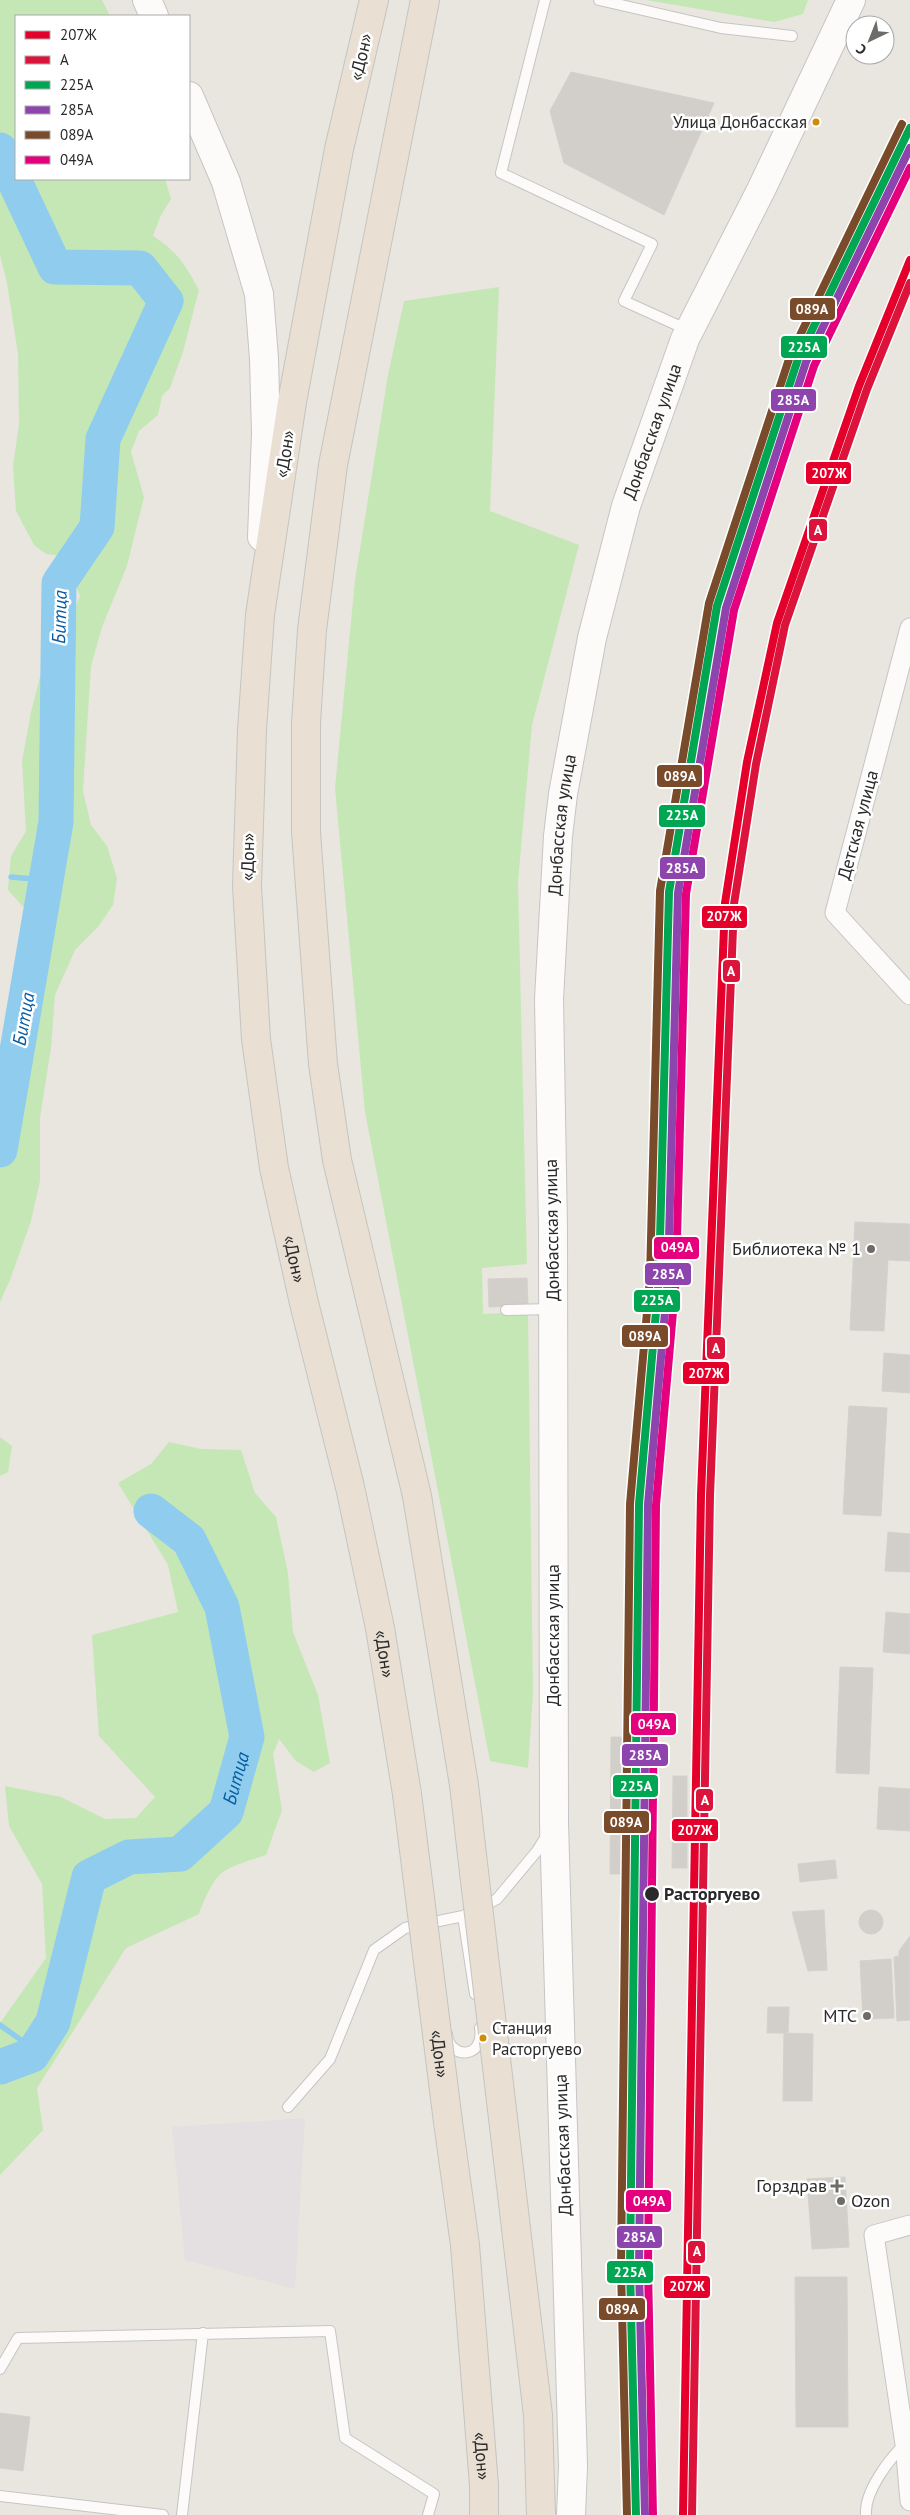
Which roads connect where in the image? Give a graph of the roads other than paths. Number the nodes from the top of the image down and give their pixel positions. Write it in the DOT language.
graph roads {
  1 [pos="147,0"];
  2 [pos="374,0"];
  3 [pos="425,0"];
  4 [pos="545,0"];
  5 [pos="599,0"];
  6 [pos="850,0"];
  7 [pos="154,15"];
  8 [pos="792,36"];
  9 [pos="190,98"];
  10 [pos="689,330"];
  11 [pos="260,615"];
  12 [pos="910,628"];
  13 [pos="910,995"];
  14 [pos="553,1309"];
  15 [pos="506,1310"];
  16 [pos="554,1824"];
  17 [pos="463,1916"];
  18 [pos="433,1924"];
  19 [pos="288,2106"];
  20 [pos="910,2225"];
  21 [pos="203,2333"];
  22 [pos="0,2369"];
  23 [pos="906,2444"];
  24 [pos="0,2496"];
  25 [pos="910,2501"];
  26 [pos="163,2515"];
  27 [pos="182,2515"];
  28 [pos="428,2515"];
  29 [pos="484,2515"];
  30 [pos="541,2515"];
  31 [pos="571,2515"];
  32 [pos="866,2515"];
  1 -- 7 [label="street"];
  2 -- 11 [label="highway, «Дон»"];
  3 -- 30 [label="highway, bridge"];
  4 -- 10 [label="lane"];
  5 -- 8 [label="lane"];
  6 -- 10 [label="street, Донбасская улица"];
  9 -- 11 [label="street"];
  10 -- 14 [label="street, Донбасская улица"];
  11 -- 29 [label="highway, «Дон», bridge"];
  12 -- 13 [label="street, Детская улица"];
  14 -- 15 [label="lane"];
  14 -- 16 [label="street, Донбасская улица"];
  16 -- 17 [label="lane"];
  16 -- 31 [label="street, Донбасская улица"];
  17 -- 18 [label="lane"];
  17 -- 18 [label="lane"];
  18 -- 19 [label="lane"];
  20 -- 23 [label="street"];
  21 -- 22 [label="lane"];
  21 -- 27 [label="lane"];
  21 -- 28 [label="lane"];
  23 -- 25 [label="street"];
  23 -- 32 [label="lane"];
  24 -- 26 [label="lane"];
}
